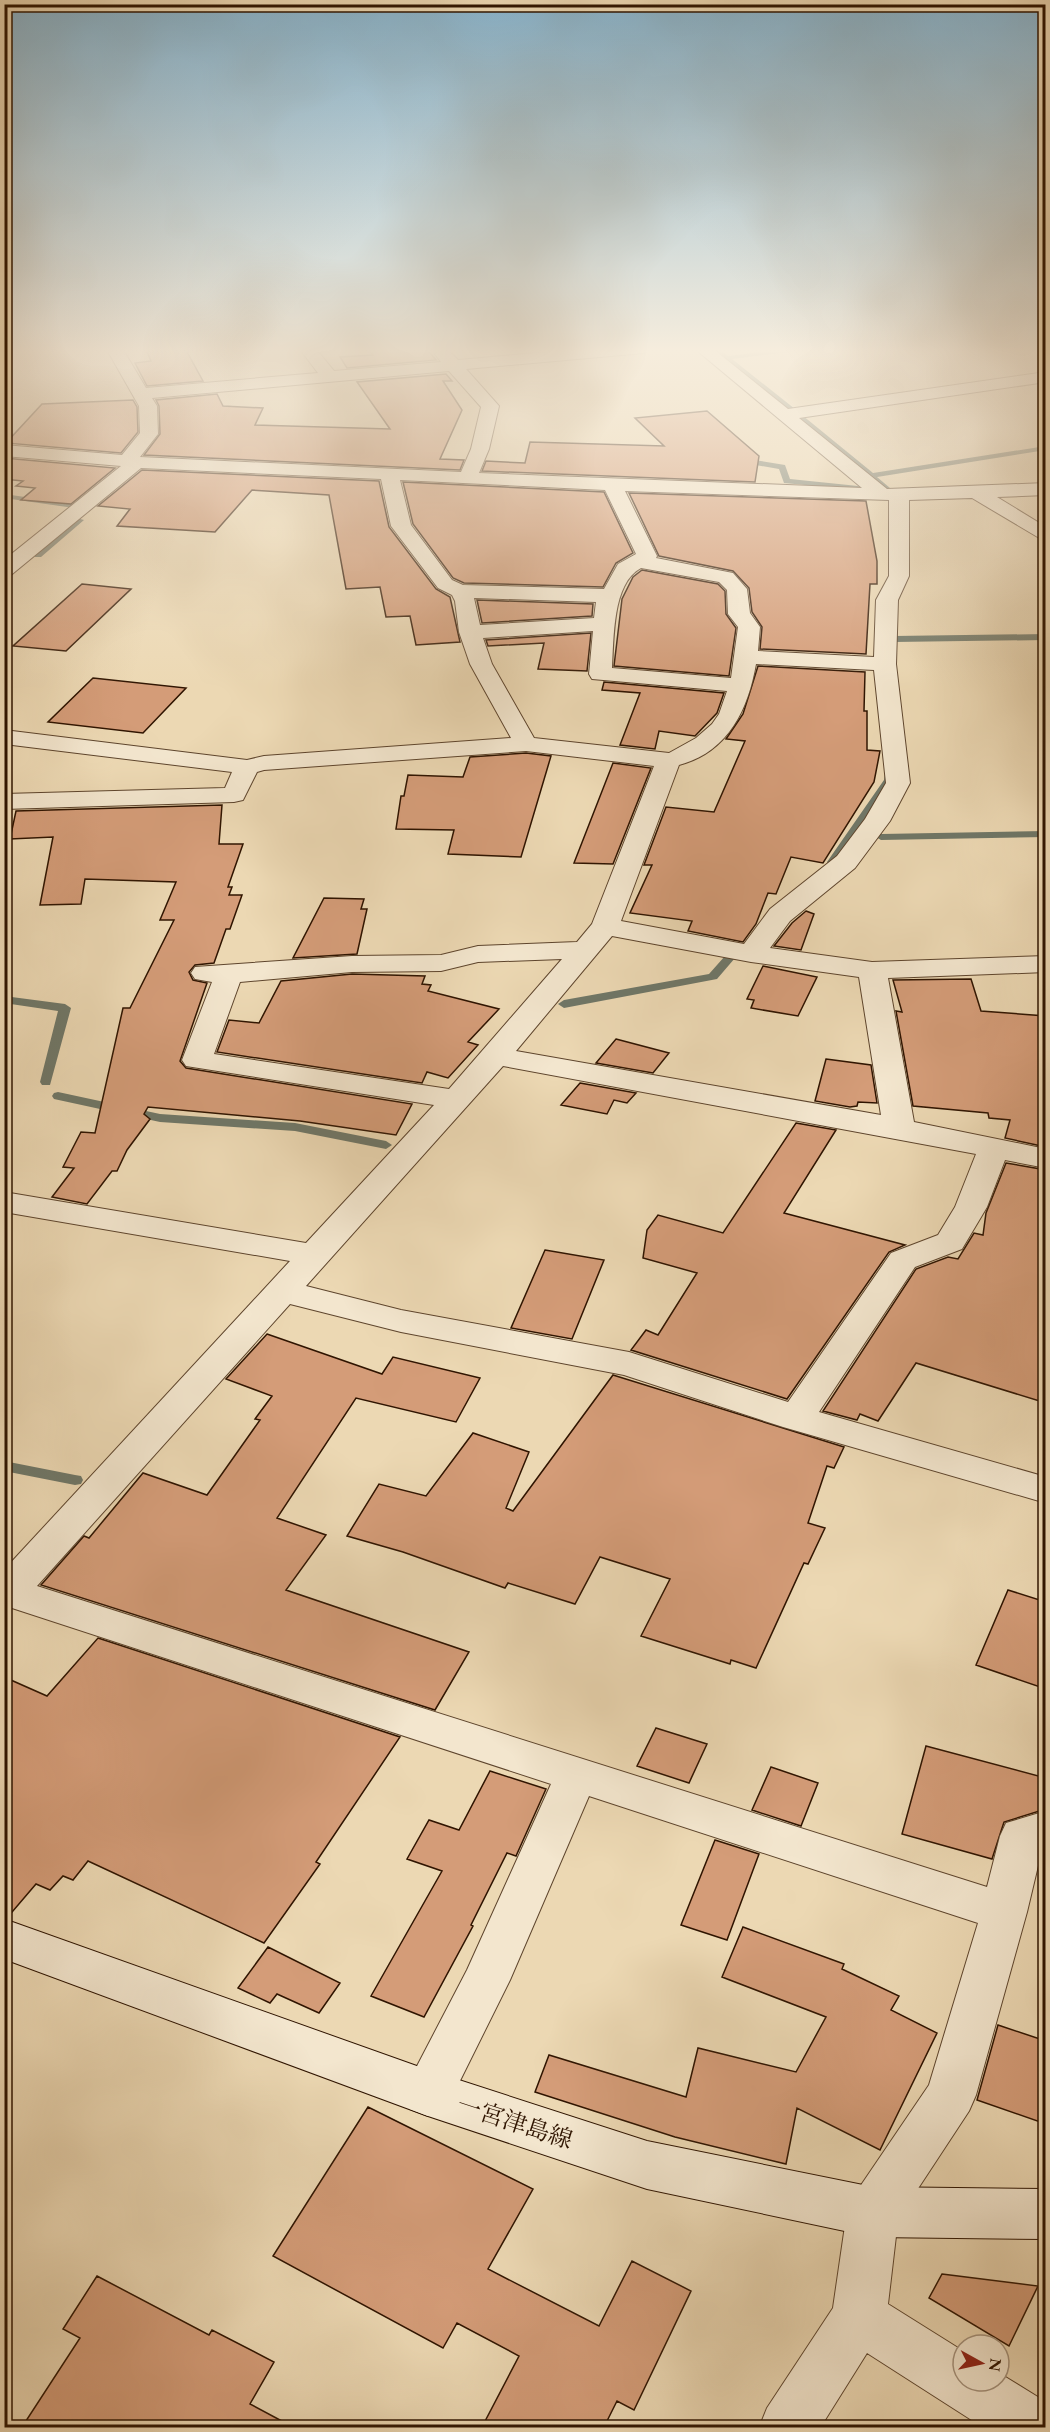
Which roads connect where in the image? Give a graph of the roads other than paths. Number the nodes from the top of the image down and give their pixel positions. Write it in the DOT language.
graph roads {
  1 [pos="130,461"];
  2 [pos="158,461"];
  3 [pos="475,461"];
  4 [pos="845,461"];
  5 [pos="389,475"];
  6 [pos="468,477"];
  7 [pos="612,485"];
  8 [pos="1046,489"];
  9 [pos="975,491"];
  10 [pos="889,494"];
  11 [pos="1046,536"];
  12 [pos="638,561"];
  13 [pos="4,571"];
  14 [pos="459,591"];
  15 [pos="607,596"];
  16 [pos="604,624"];
  17 [pos="470,632"];
  18 [pos="747,657"];
  19 [pos="885,664"];
  20 [pos="739,685"];
  21 [pos="4,737"];
  22 [pos="526,744"];
  23 [pos="669,760"];
  24 [pos="247,767"];
  25 [pos="4,802"];
  26 [pos="605,926"];
  27 [pos="584,950"];
  28 [pos="751,954"];
  29 [pos="1046,964"];
  30 [pos="872,970"];
  31 [pos="496,1056"];
  32 [pos="457,1099"];
  33 [pos="899,1128"];
  34 [pos="993,1150"];
  35 [pos="1046,1159"];
  36 [pos="4,1202"];
  37 [pos="315,1255"];
  38 [pos="282,1291"];
  39 [pos="796,1418"];
  40 [pos="1046,1490"];
  41 [pos="6,1594"];
  42 [pos="577,1774"];
  43 [pos="1046,1829"];
  44 [pos="1004,1912"];
  45 [pos="4,1939"];
  46 [pos="428,2093"];
  47 [pos="873,2212"];
  48 [pos="1046,2214"];
  49 [pos="859,2317"];
  50 [pos="787,2427"];
  51 [pos="1036,2427"];
  1 -- 13 [label="street"];
  2 -- 5 [label="street"];
  3 -- 6 [label="street"];
  4 -- 10 [label="street"];
  5 -- 6 [label="street"];
  5 -- 14 [label="street"];
  6 -- 7 [label="street"];
  7 -- 10 [label="street"];
  7 -- 12 [label="street"];
  8 -- 9 [label="street"];
  9 -- 10 [label="street"];
  9 -- 11 [label="street"];
  10 -- 19 [label="street"];
  12 -- 15 [label="street"];
  12 -- 18 [label="street"];
  14 -- 15 [label="street"];
  14 -- 17 [label="street"];
  15 -- 16 [label="street"];
  16 -- 17 [label="street"];
  16 -- 20 [label="street"];
  17 -- 22 [label="street"];
  18 -- 19 [label="street"];
  18 -- 20 [label="street"];
  19 -- 28 [label="street"];
  20 -- 23 [label="street"];
  21 -- 24 [label="street"];
  22 -- 23 [label="street"];
  22 -- 24 [label="street"];
  23 -- 26 [label="street"];
  24 -- 25 [label="street"];
  26 -- 27 [label="street"];
  26 -- 28 [label="street"];
  27 -- 31 [label="street"];
  27 -- 32 [label="street"];
  28 -- 30 [label="street"];
  29 -- 30 [label="street"];
  30 -- 33 [label="street"];
  31 -- 32 [label="street"];
  31 -- 33 [label="street"];
  32 -- 37 [label="street"];
  33 -- 34 [label="street"];
  34 -- 35 [label="street"];
  34 -- 39 [label="street"];
  36 -- 37 [label="street"];
  37 -- 38 [label="street"];
  38 -- 39 [label="street"];
  38 -- 41 [label="street"];
  39 -- 40 [label="street"];
  41 -- 42 [label="street"];
  42 -- 44 [label="street"];
  42 -- 46 [label="street"];
  43 -- 44 [label="street"];
  44 -- 47 [label="street"];
  45 -- 46 [label="street, 一宮津島線"];
  46 -- 47 [label="street, 一宮津島線"];
  47 -- 48 [label="street, 一宮津島線"];
  47 -- 49 [label="street"];
  49 -- 50 [label="street"];
  49 -- 51 [label="street"];
}
